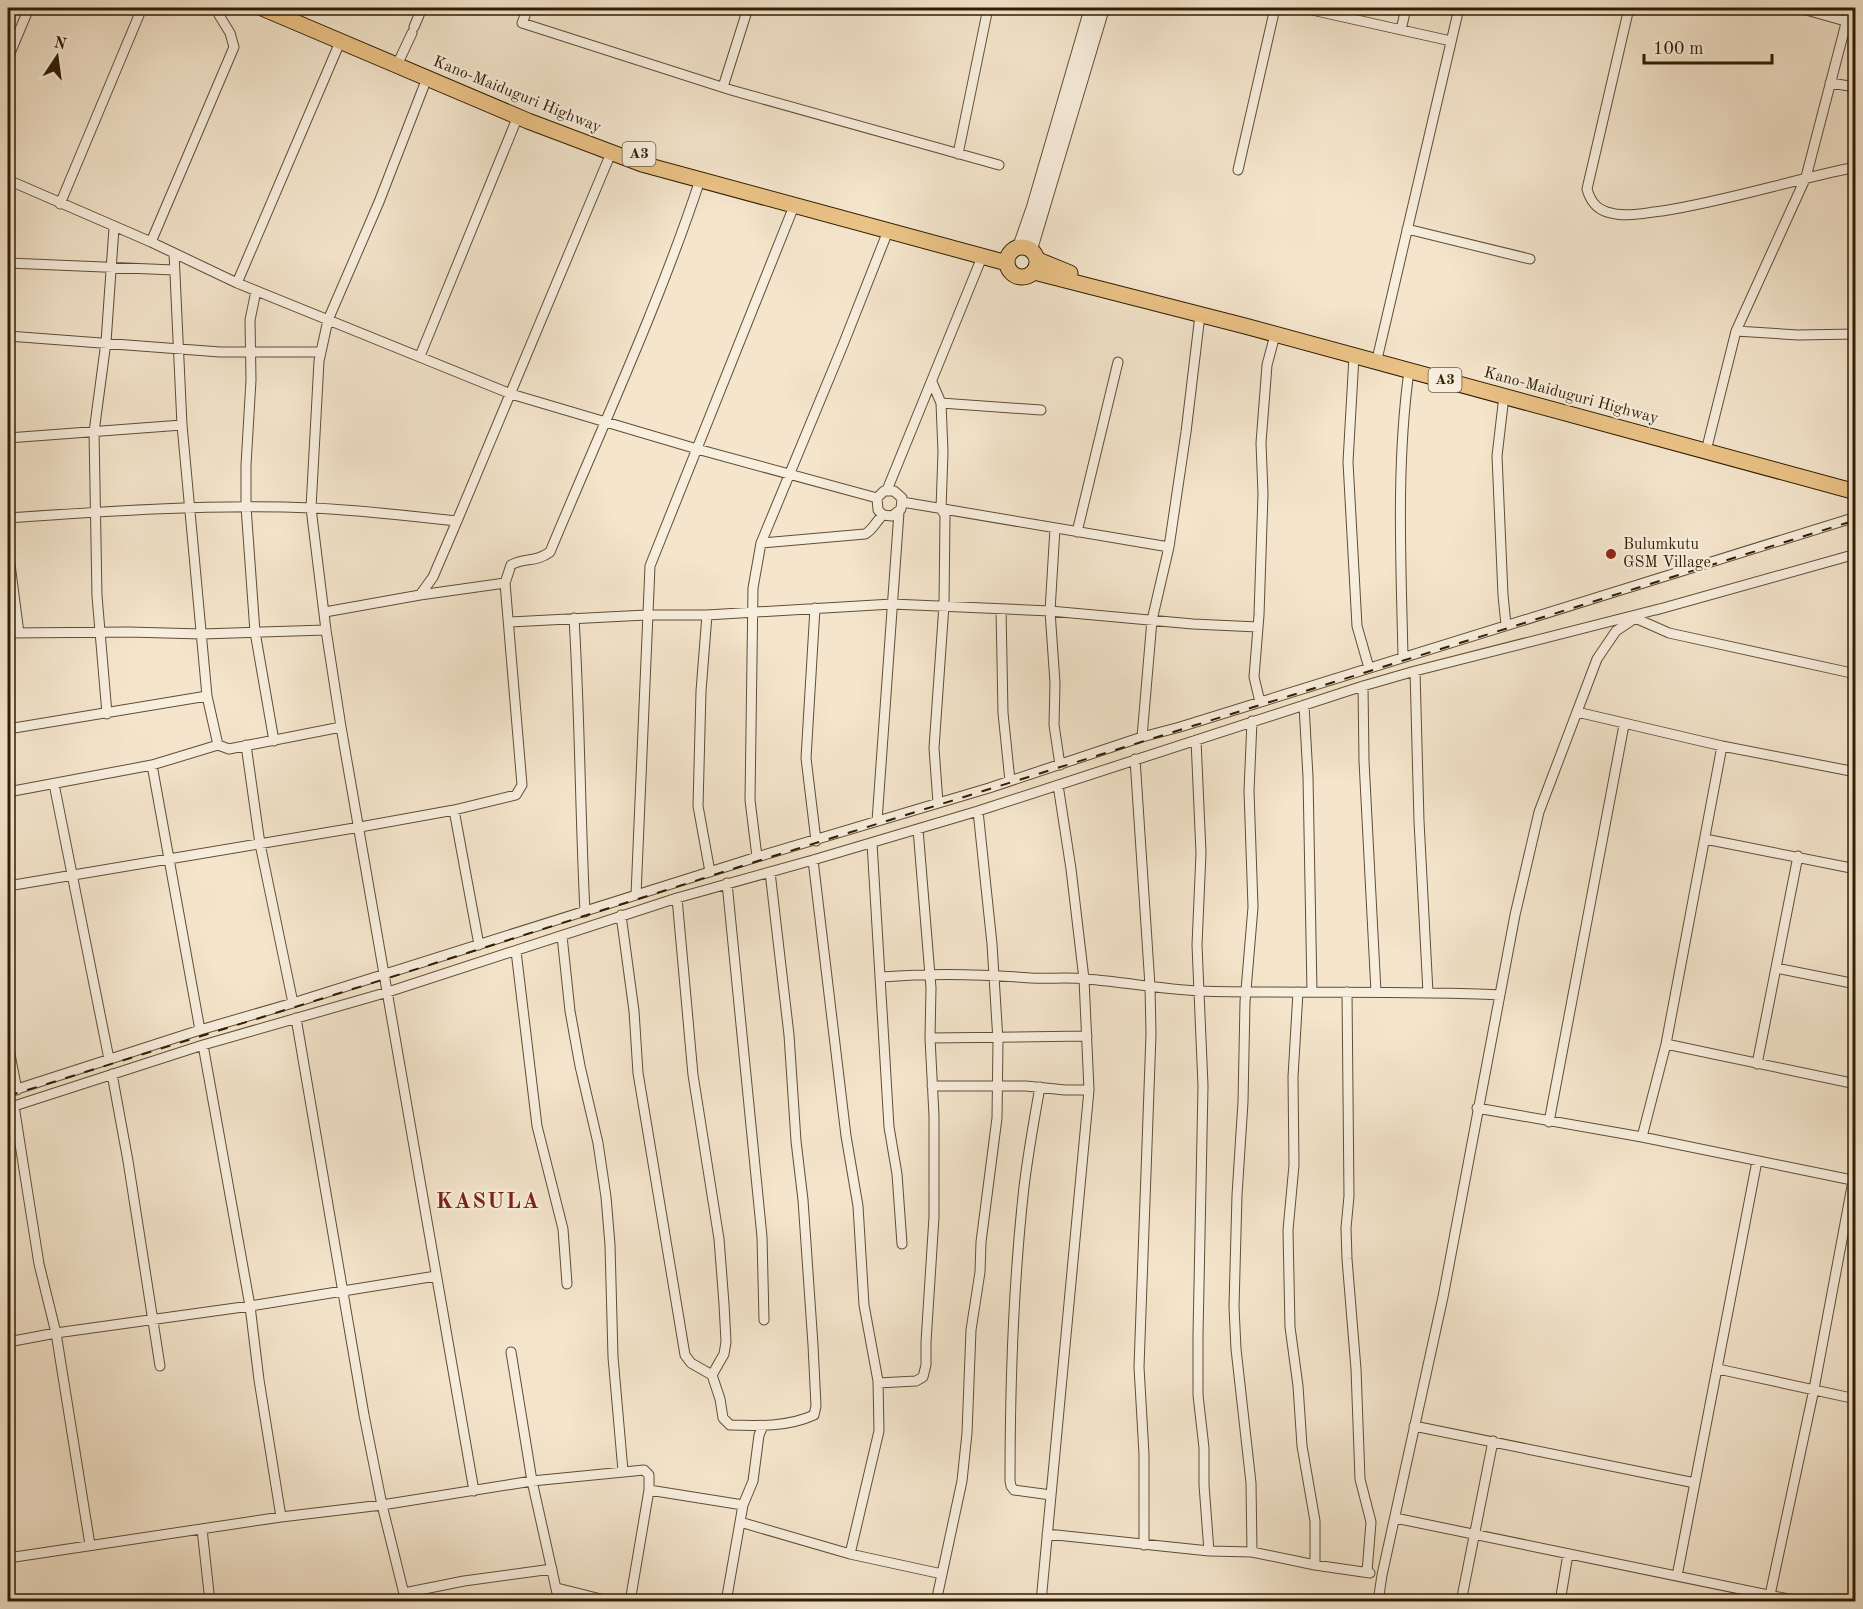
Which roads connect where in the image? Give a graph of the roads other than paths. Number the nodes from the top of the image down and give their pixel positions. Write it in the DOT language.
graph roads {
  1 [pos="29,8"];
  2 [pos="142,8"];
  3 [pos="221,8"];
  4 [pos="262,8"];
  5 [pos="285,8"];
  6 [pos="422,8"];
  7 [pos="528,8"];
  8 [pos="748,8"];
  9 [pos="988,8"];
  10 [pos="1091,8"];
  11 [pos="1103,8"];
  12 [pos="1275,8"];
  13 [pos="1303,8"];
  14 [pos="1406,8"];
  15 [pos="1459,8"];
  16 [pos="1629,8"];
  17 [pos="1800,8"];
  18 [pos="1850,8"];
  19 [pos="1851,22"];
  20 [pos="1401,30"];
  21 [pos="1451,41"];
  22 [pos="340,42"];
  23 [pos="8,58"];
  24 [pos="399,61"];
  25 [pos="427,78"];
  26 [pos="1830,84"];
  27 [pos="723,87"];
  28 [pos="1856,87"];
  29 [pos="518,116"];
  30 [pos="611,153"];
  31 [pos="958,154"];
  32 [pos="999,165"];
  33 [pos="1856,167"];
  34 [pos="1238,170"];
  35 [pos="1806,177"];
  36 [pos="8,180"];
  37 [pos="700,180"];
  38 [pos="60,204"];
  39 [pos="794,206"];
  40 [pos="114,228"];
  41 [pos="1407,229"];
  42 [pos="888,231"];
  43 [pos="151,242"];
  44 [pos="174,254"];
  45 [pos="982,257"];
  46 [pos="1023,258"];
  47 [pos="1530,259"];
  48 [pos="8,263"];
  49 [pos="111,267"];
  50 [pos="174,270"];
  51 [pos="237,283"];
  52 [pos="256,291"];
  53 [pos="1200,315"];
  54 [pos="328,320"];
  55 [pos="1246,323"];
  56 [pos="1736,332"];
  57 [pos="1856,334"];
  58 [pos="1275,335"];
  59 [pos="8,336"];
  60 [pos="106,342"];
  61 [pos="178,350"];
  62 [pos="249,352"];
  63 [pos="321,352"];
  64 [pos="1378,355"];
  65 [pos="420,356"];
  66 [pos="1354,356"];
  67 [pos="1118,362"];
  68 [pos="1409,371"];
  69 [pos="932,382"];
  70 [pos="511,394"];
  71 [pos="1504,396"];
  72 [pos="941,403"];
  73 [pos="1041,410"];
  74 [pos="604,422"];
  75 [pos="182,425"];
  76 [pos="94,432"];
  77 [pos="8,438"];
  78 [pos="1708,443"];
  79 [pos="697,449"];
  80 [pos="790,475"];
  81 [pos="1856,482"];
  82 [pos="887,490"];
  83 [pos="1856,492"];
  84 [pos="877,498"];
  85 [pos="902,502"];
  86 [pos="190,507"];
  87 [pos="246,507"];
  88 [pos="311,508"];
  89 [pos="941,509"];
  90 [pos="95,512"];
  91 [pos="899,512"];
  92 [pos="883,515"];
  93 [pos="1856,517"];
  94 [pos="8,518"];
  95 [pos="457,521"];
  96 [pos="1054,528"];
  97 [pos="1077,532"];
  98 [pos="761,543"];
  99 [pos="1169,547"];
  100 [pos="8,549"];
  101 [pos="1856,554"];
  102 [pos="506,583"];
  103 [pos="420,595"];
  104 [pos="892,604"];
  105 [pos="944,605"];
  106 [pos="815,608"];
  107 [pos="1001,609"];
  108 [pos="1659,609"];
  109 [pos="1050,611"];
  110 [pos="325,612"];
  111 [pos="753,612"];
  112 [pos="646,615"];
  113 [pos="707,615"];
  114 [pos="574,618"];
  115 [pos="1635,618"];
  116 [pos="1152,620"];
  117 [pos="510,622"];
  118 [pos="1506,625"];
  119 [pos="1258,627"];
  120 [pos="326,630"];
  121 [pos="100,632"];
  122 [pos="255,632"];
  123 [pos="8,633"];
  124 [pos="20,633"];
  125 [pos="202,634"];
  126 [pos="1403,657"];
  127 [pos="1368,668"];
  128 [pos="1415,671"];
  129 [pos="1856,674"];
  130 [pos="1363,686"];
  131 [pos="207,696"];
  132 [pos="1260,702"];
  133 [pos="1304,705"];
  134 [pos="1577,712"];
  135 [pos="106,714"];
  136 [pos="1252,722"];
  137 [pos="1624,724"];
  138 [pos="341,727"];
  139 [pos="8,729"];
  140 [pos="1142,736"];
  141 [pos="1196,740"];
  142 [pos="274,741"];
  143 [pos="218,745"];
  144 [pos="246,745"];
  145 [pos="1722,746"];
  146 [pos="1135,759"];
  147 [pos="152,765"];
  148 [pos="1060,765"];
  149 [pos="1856,772"];
  150 [pos="1011,781"];
  151 [pos="54,784"];
  152 [pos="1058,785"];
  153 [pos="8,792"];
  154 [pos="938,803"];
  155 [pos="454,810"];
  156 [pos="978,811"];
  157 [pos="877,821"];
  158 [pos="360,827"];
  159 [pos="918,830"];
  160 [pos="1706,839"];
  161 [pos="816,841"];
  162 [pos="872,843"];
  163 [pos="260,844"];
  164 [pos="1798,856"];
  165 [pos="757,857"];
  166 [pos="168,859"];
  167 [pos="813,860"];
  168 [pos="1856,868"];
  169 [pos="710,872"];
  170 [pos="770,872"];
  171 [pos="72,875"];
  172 [pos="727,883"];
  173 [pos="8,886"];
  174 [pos="636,895"];
  175 [pos="677,898"];
  176 [pos="585,912"];
  177 [pos="621,915"];
  178 [pos="562,936"];
  179 [pos="479,945"];
  180 [pos="516,951"];
  181 [pos="1776,969"];
  182 [pos="384,973"];
  183 [pos="930,973"];
  184 [pos="993,974"];
  185 [pos="882,977"];
  186 [pos="1084,979"];
  187 [pos="1856,984"];
  188 [pos="1150,986"];
  189 [pos="1198,991"];
  190 [pos="1246,991"];
  191 [pos="1298,992"];
  192 [pos="1312,992"];
  193 [pos="1347,992"];
  194 [pos="1376,992"];
  195 [pos="388,993"];
  196 [pos="1428,993"];
  197 [pos="1500,995"];
  198 [pos="293,1003"];
  199 [pos="296,1018"];
  200 [pos="200,1030"];
  201 [pos="1087,1036"];
  202 [pos="930,1038"];
  203 [pos="997,1038"];
  204 [pos="8,1044"];
  205 [pos="1666,1044"];
  206 [pos="203,1045"];
  207 [pos="109,1059"];
  208 [pos="1757,1065"];
  209 [pos="112,1074"];
  210 [pos="1856,1084"];
  211 [pos="932,1086"];
  212 [pos="998,1087"];
  213 [pos="1040,1087"];
  214 [pos="1089,1090"];
  215 [pos="12,1091"];
  216 [pos="11,1107"];
  217 [pos="1477,1108"];
  218 [pos="1549,1122"];
  219 [pos="1642,1137"];
  220 [pos="1757,1161"];
  221 [pos="1856,1165"];
  222 [pos="1852,1180"];
  223 [pos="902,1244"];
  224 [pos="436,1276"];
  225 [pos="567,1284"];
  226 [pos="341,1290"];
  227 [pos="250,1306"];
  228 [pos="153,1319"];
  229 [pos="764,1320"];
  230 [pos="56,1332"];
  231 [pos="8,1342"];
  232 [pos="512,1352"];
  233 [pos="160,1366"];
  234 [pos="1718,1369"];
  235 [pos="712,1374"];
  236 [pos="878,1383"];
  237 [pos="1814,1389"];
  238 [pos="1856,1399"];
  239 [pos="763,1426"];
  240 [pos="1414,1426"];
  241 [pos="1493,1441"];
  242 [pos="623,1471"];
  243 [pos="532,1481"];
  244 [pos="1695,1483"];
  245 [pos="649,1490"];
  246 [pos="474,1491"];
  247 [pos="1051,1495"];
  248 [pos="743,1504"];
  249 [pos="382,1506"];
  250 [pos="281,1517"];
  251 [pos="1395,1518"];
  252 [pos="740,1522"];
  253 [pos="202,1529"];
  254 [pos="1047,1534"];
  255 [pos="1476,1535"];
  256 [pos="90,1545"];
  257 [pos="1144,1545"];
  258 [pos="1209,1551"];
  259 [pos="1252,1552"];
  260 [pos="850,1554"];
  261 [pos="1568,1554"];
  262 [pos="8,1558"];
  263 [pos="1315,1565"];
  264 [pos="552,1569"];
  265 [pos="1367,1572"];
  266 [pos="942,1574"];
  267 [pos="1382,1575"];
  268 [pos="1677,1576"];
  269 [pos="556,1587"];
  270 [pos="1770,1595"];
  271 [pos="405,1597"];
  272 [pos="210,1602"];
  273 [pos="559,1602"];
  274 [pos="613,1602"];
  275 [pos="630,1602"];
  276 [pos="726,1602"];
  277 [pos="936,1602"];
  278 [pos="1041,1602"];
  279 [pos="1378,1602"];
  280 [pos="1461,1602"];
  281 [pos="1560,1602"];
  282 [pos="1803,1602"];
  1 -- 23 [label="street"];
  2 -- 38 [label="street"];
  3 -- 43 [label="street"];
  4 -- 22 [label="highway, Kano-Maiduguri Highway / A3"];
  5 -- 24 [label="highway, Kano-Maiduguri Highway / A3"];
  6 -- 24 [label="street"];
  7 -- 27 [label="street"];
  8 -- 27 [label="street"];
  9 -- 31 [label="street"];
  10 -- 46 [label="street"];
  11 -- 46 [label="street"];
  12 -- 34 [label="street"];
  13 -- 20 [label="street"];
  14 -- 20 [label="street"];
  15 -- 21 [label="street"];
  16 -- 35 [label="street"];
  17 -- 19 [label="street"];
  18 -- 19 [label="street"];
  19 -- 26 [label="street"];
  20 -- 21 [label="street"];
  21 -- 41 [label="street"];
  22 -- 24 [label="highway, Kano-Maiduguri Highway / A3"];
  22 -- 51 [label="street"];
  24 -- 25 [label="highway, Kano-Maiduguri Highway / A3"];
  24 -- 46 [label="highway, Kano-Maiduguri Highway / A3"];
  25 -- 29 [label="highway, Kano-Maiduguri Highway / A3"];
  25 -- 54 [label="street"];
  26 -- 28 [label="street"];
  26 -- 35 [label="street"];
  27 -- 31 [label="street"];
  29 -- 30 [label="highway, Kano-Maiduguri Highway / A3"];
  29 -- 65 [label="street"];
  30 -- 37 [label="highway, Kano-Maiduguri Highway / A3"];
  30 -- 70 [label="street"];
  31 -- 32 [label="street"];
  33 -- 35 [label="street"];
  35 -- 56 [label="street"];
  36 -- 38 [label="street"];
  37 -- 39 [label="highway, Kano-Maiduguri Highway / A3"];
  37 -- 74 [label="street"];
  38 -- 40 [label="street"];
  39 -- 42 [label="highway, Kano-Maiduguri Highway / A3"];
  39 -- 79 [label="street"];
  40 -- 43 [label="street"];
  40 -- 49 [label="street"];
  41 -- 47 [label="street"];
  41 -- 64 [label="street"];
  42 -- 45 [label="highway, Kano-Maiduguri Highway / A3"];
  42 -- 80 [label="street"];
  43 -- 44 [label="street"];
  44 -- 50 [label="street"];
  44 -- 51 [label="street"];
  45 -- 46 [label="highway, Kano-Maiduguri Highway / A3"];
  45 -- 69 [label="street"];
  46 -- 53 [label="highway, Kano-Maiduguri Highway / A3"];
  46 -- 55 [label="highway, Kano-Maiduguri Highway / A3"];
  48 -- 49 [label="street"];
  49 -- 50 [label="street"];
  49 -- 60 [label="street"];
  50 -- 61 [label="street"];
  51 -- 52 [label="street"];
  52 -- 54 [label="street"];
  52 -- 62 [label="street"];
  53 -- 55 [label="highway, Kano-Maiduguri Highway / A3"];
  53 -- 99 [label="street"];
  54 -- 63 [label="street"];
  54 -- 65 [label="street"];
  55 -- 58 [label="highway, Kano-Maiduguri Highway / A3"];
  55 -- 64 [label="highway, Kano-Maiduguri Highway / A3"];
  56 -- 57 [label="street"];
  56 -- 78 [label="street"];
  58 -- 66 [label="highway, Kano-Maiduguri Highway / A3"];
  58 -- 119 [label="street"];
  59 -- 60 [label="street"];
  60 -- 61 [label="street"];
  60 -- 76 [label="street"];
  61 -- 62 [label="street"];
  61 -- 75 [label="street"];
  62 -- 63 [label="street"];
  62 -- 87 [label="street"];
  63 -- 88 [label="street"];
  64 -- 78 [label="highway, Kano-Maiduguri Highway / A3"];
  65 -- 70 [label="street"];
  66 -- 68 [label="highway, Kano-Maiduguri Highway / A3"];
  66 -- 127 [label="street"];
  67 -- 97 [label="street"];
  68 -- 71 [label="highway, Kano-Maiduguri Highway / A3"];
  68 -- 126 [label="street"];
  69 -- 72 [label="street"];
  69 -- 82 [label="street"];
  70 -- 74 [label="street"];
  70 -- 95 [label="street"];
  71 -- 83 [label="highway, Kano-Maiduguri Highway / A3"];
  71 -- 118 [label="street"];
  72 -- 73 [label="street"];
  72 -- 89 [label="street"];
  74 -- 79 [label="street"];
  74 -- 102 [label="street"];
  75 -- 76 [label="street"];
  75 -- 86 [label="street"];
  76 -- 77 [label="street"];
  76 -- 90 [label="street"];
  78 -- 81 [label="highway, Kano-Maiduguri Highway / A3"];
  79 -- 80 [label="street"];
  79 -- 112 [label="street"];
  80 -- 84 [label="street"];
  80 -- 98 [label="street"];
  82 -- 84 [label="street"];
  82 -- 85 [label="street"];
  84 -- 92 [label="street"];
  85 -- 89 [label="street"];
  85 -- 91 [label="street"];
  86 -- 87 [label="street"];
  86 -- 90 [label="street"];
  86 -- 125 [label="street"];
  87 -- 88 [label="street"];
  87 -- 122 [label="street"];
  88 -- 95 [label="street"];
  88 -- 110 [label="street"];
  89 -- 96 [label="street"];
  89 -- 105 [label="street"];
  90 -- 94 [label="street"];
  90 -- 121 [label="street"];
  91 -- 92 [label="street"];
  91 -- 104 [label="street"];
  92 -- 98 [label="street"];
  93 -- 118 [label="street"];
  95 -- 103 [label="street"];
  96 -- 97 [label="street"];
  96 -- 109 [label="street"];
  97 -- 99 [label="street"];
  98 -- 111 [label="street"];
  99 -- 116 [label="street"];
  100 -- 124 [label="street"];
  101 -- 108 [label="street"];
  102 -- 103 [label="street"];
  102 -- 117 [label="street"];
  103 -- 110 [label="street"];
  104 -- 105 [label="street"];
  104 -- 106 [label="street"];
  104 -- 157 [label="street"];
  105 -- 107 [label="street"];
  105 -- 154 [label="street"];
  106 -- 111 [label="street"];
  106 -- 161 [label="street"];
  107 -- 109 [label="street"];
  107 -- 150 [label="street"];
  108 -- 115 [label="street"];
  108 -- 128 [label="street"];
  109 -- 116 [label="street"];
  109 -- 148 [label="street"];
  110 -- 120 [label="street"];
  111 -- 113 [label="street"];
  111 -- 165 [label="street"];
  112 -- 113 [label="street"];
  112 -- 114 [label="street"];
  112 -- 174 [label="street"];
  113 -- 169 [label="street"];
  114 -- 117 [label="street"];
  114 -- 176 [label="street"];
  115 -- 129 [label="street"];
  115 -- 134 [label="street"];
  116 -- 119 [label="street"];
  116 -- 140 [label="street"];
  117 -- 155 [label="street"];
  118 -- 126 [label="street"];
  119 -- 132 [label="street"];
  120 -- 122 [label="street"];
  120 -- 138 [label="street"];
  121 -- 124 [label="street"];
  121 -- 125 [label="street"];
  121 -- 135 [label="street"];
  122 -- 125 [label="street"];
  122 -- 142 [label="street"];
  123 -- 124 [label="street"];
  125 -- 131 [label="street"];
  126 -- 127 [label="street"];
  127 -- 132 [label="street"];
  128 -- 130 [label="street"];
  128 -- 196 [label="street"];
  130 -- 133 [label="street"];
  130 -- 194 [label="street"];
  131 -- 135 [label="street"];
  131 -- 143 [label="street"];
  132 -- 140 [label="street"];
  133 -- 136 [label="street"];
  133 -- 192 [label="street"];
  134 -- 137 [label="street"];
  134 -- 197 [label="street"];
  135 -- 139 [label="street"];
  136 -- 141 [label="street"];
  136 -- 190 [label="street"];
  137 -- 145 [label="street"];
  137 -- 218 [label="street"];
  138 -- 142 [label="street"];
  138 -- 158 [label="street"];
  140 -- 148 [label="street"];
  141 -- 146 [label="street"];
  141 -- 189 [label="street"];
  142 -- 144 [label="street"];
  143 -- 144 [label="street"];
  143 -- 147 [label="street"];
  144 -- 163 [label="street"];
  145 -- 149 [label="street"];
  145 -- 160 [label="street"];
  146 -- 152 [label="street"];
  146 -- 188 [label="street"];
  147 -- 151 [label="street"];
  147 -- 166 [label="street"];
  148 -- 150 [label="street"];
  150 -- 154 [label="street"];
  151 -- 153 [label="street"];
  151 -- 171 [label="street"];
  152 -- 156 [label="street"];
  152 -- 186 [label="street"];
  154 -- 157 [label="street"];
  155 -- 158 [label="street"];
  155 -- 179 [label="street"];
  156 -- 159 [label="street"];
  156 -- 184 [label="street"];
  157 -- 161 [label="street"];
  158 -- 163 [label="street"];
  158 -- 182 [label="street"];
  159 -- 162 [label="street"];
  159 -- 183 [label="street"];
  160 -- 164 [label="street"];
  160 -- 205 [label="street"];
  161 -- 165 [label="street"];
  162 -- 167 [label="street"];
  162 -- 185 [label="street"];
  163 -- 166 [label="street"];
  163 -- 198 [label="street"];
  164 -- 168 [label="street"];
  164 -- 181 [label="street"];
  165 -- 169 [label="street"];
  166 -- 171 [label="street"];
  166 -- 200 [label="street"];
  167 -- 170 [label="street"];
  167 -- 236 [label="street"];
  169 -- 174 [label="street"];
  170 -- 172 [label="street"];
  170 -- 239 [label="street"];
  171 -- 173 [label="street"];
  171 -- 207 [label="street"];
  172 -- 175 [label="street"];
  172 -- 229 [label="street"];
  174 -- 176 [label="street"];
  175 -- 177 [label="street"];
  175 -- 235 [label="street"];
  176 -- 179 [label="street"];
  177 -- 178 [label="street"];
  177 -- 235 [label="street"];
  178 -- 180 [label="street"];
  178 -- 242 [label="street"];
  179 -- 182 [label="street"];
  180 -- 195 [label="street"];
  180 -- 225 [label="street"];
  181 -- 187 [label="street"];
  181 -- 208 [label="street"];
  182 -- 195 [label="street"];
  182 -- 198 [label="street"];
  183 -- 184 [label="street"];
  183 -- 185 [label="street"];
  183 -- 202 [label="street"];
  184 -- 186 [label="street"];
  184 -- 203 [label="street"];
  185 -- 223 [label="street"];
  186 -- 188 [label="street"];
  186 -- 201 [label="street"];
  188 -- 189 [label="street"];
  188 -- 257 [label="street"];
  189 -- 190 [label="street"];
  189 -- 258 [label="street"];
  190 -- 191 [label="street"];
  190 -- 259 [label="street"];
  191 -- 192 [label="street"];
  191 -- 263 [label="street"];
  192 -- 193 [label="street"];
  193 -- 194 [label="street"];
  193 -- 265 [label="street"];
  194 -- 196 [label="street"];
  195 -- 199 [label="street"];
  195 -- 224 [label="street"];
  196 -- 197 [label="street"];
  197 -- 217 [label="street"];
  198 -- 200 [label="street"];
  199 -- 206 [label="street"];
  199 -- 226 [label="street"];
  200 -- 207 [label="street"];
  201 -- 203 [label="street"];
  201 -- 214 [label="street"];
  202 -- 203 [label="street"];
  202 -- 211 [label="street"];
  203 -- 212 [label="street"];
  204 -- 215 [label="street"];
  205 -- 208 [label="street"];
  205 -- 219 [label="street"];
  206 -- 209 [label="street"];
  206 -- 227 [label="street"];
  207 -- 215 [label="street"];
  208 -- 210 [label="street"];
  209 -- 216 [label="street"];
  209 -- 228 [label="street"];
  211 -- 212 [label="street"];
  211 -- 236 [label="street"];
  212 -- 213 [label="street"];
  212 -- 266 [label="street"];
  213 -- 214 [label="street"];
  213 -- 247 [label="street"];
  214 -- 247 [label="street"];
  216 -- 230 [label="street"];
  217 -- 218 [label="street"];
  217 -- 240 [label="street"];
  218 -- 219 [label="street"];
  219 -- 220 [label="street"];
  220 -- 222 [label="street"];
  220 -- 234 [label="street"];
  221 -- 222 [label="street"];
  222 -- 237 [label="street"];
  224 -- 226 [label="street"];
  224 -- 246 [label="street"];
  226 -- 227 [label="street"];
  226 -- 249 [label="street"];
  227 -- 228 [label="street"];
  227 -- 250 [label="street"];
  228 -- 230 [label="street"];
  228 -- 233 [label="street"];
  230 -- 231 [label="street"];
  230 -- 256 [label="street"];
  232 -- 243 [label="street"];
  234 -- 237 [label="street"];
  234 -- 244 [label="street"];
  235 -- 239 [label="street"];
  236 -- 260 [label="street"];
  237 -- 238 [label="street"];
  237 -- 270 [label="street"];
  239 -- 248 [label="street"];
  240 -- 241 [label="street"];
  240 -- 251 [label="street"];
  241 -- 244 [label="street"];
  241 -- 255 [label="street"];
  242 -- 243 [label="street"];
  242 -- 245 [label="street"];
  243 -- 246 [label="street"];
  243 -- 264 [label="street"];
  244 -- 268 [label="street"];
  245 -- 248 [label="street"];
  245 -- 275 [label="street"];
  246 -- 249 [label="street"];
  247 -- 254 [label="street"];
  248 -- 252 [label="street"];
  249 -- 250 [label="street"];
  249 -- 271 [label="street"];
  250 -- 253 [label="street"];
  251 -- 255 [label="street"];
  251 -- 267 [label="street"];
  252 -- 260 [label="street"];
  252 -- 276 [label="street"];
  253 -- 256 [label="street"];
  253 -- 272 [label="street"];
  254 -- 257 [label="street"];
  254 -- 278 [label="street"];
  255 -- 261 [label="street"];
  255 -- 280 [label="street"];
  256 -- 262 [label="street"];
  257 -- 258 [label="street"];
  258 -- 259 [label="street"];
  259 -- 263 [label="street"];
  260 -- 266 [label="street"];
  261 -- 268 [label="street"];
  261 -- 281 [label="street"];
  263 -- 265 [label="street"];
  264 -- 269 [label="street"];
  264 -- 271 [label="street"];
  265 -- 267 [label="street"];
  266 -- 277 [label="street"];
  267 -- 279 [label="street"];
  268 -- 270 [label="street"];
  269 -- 273 [label="street"];
  269 -- 274 [label="street"];
  270 -- 282 [label="street"];
}
